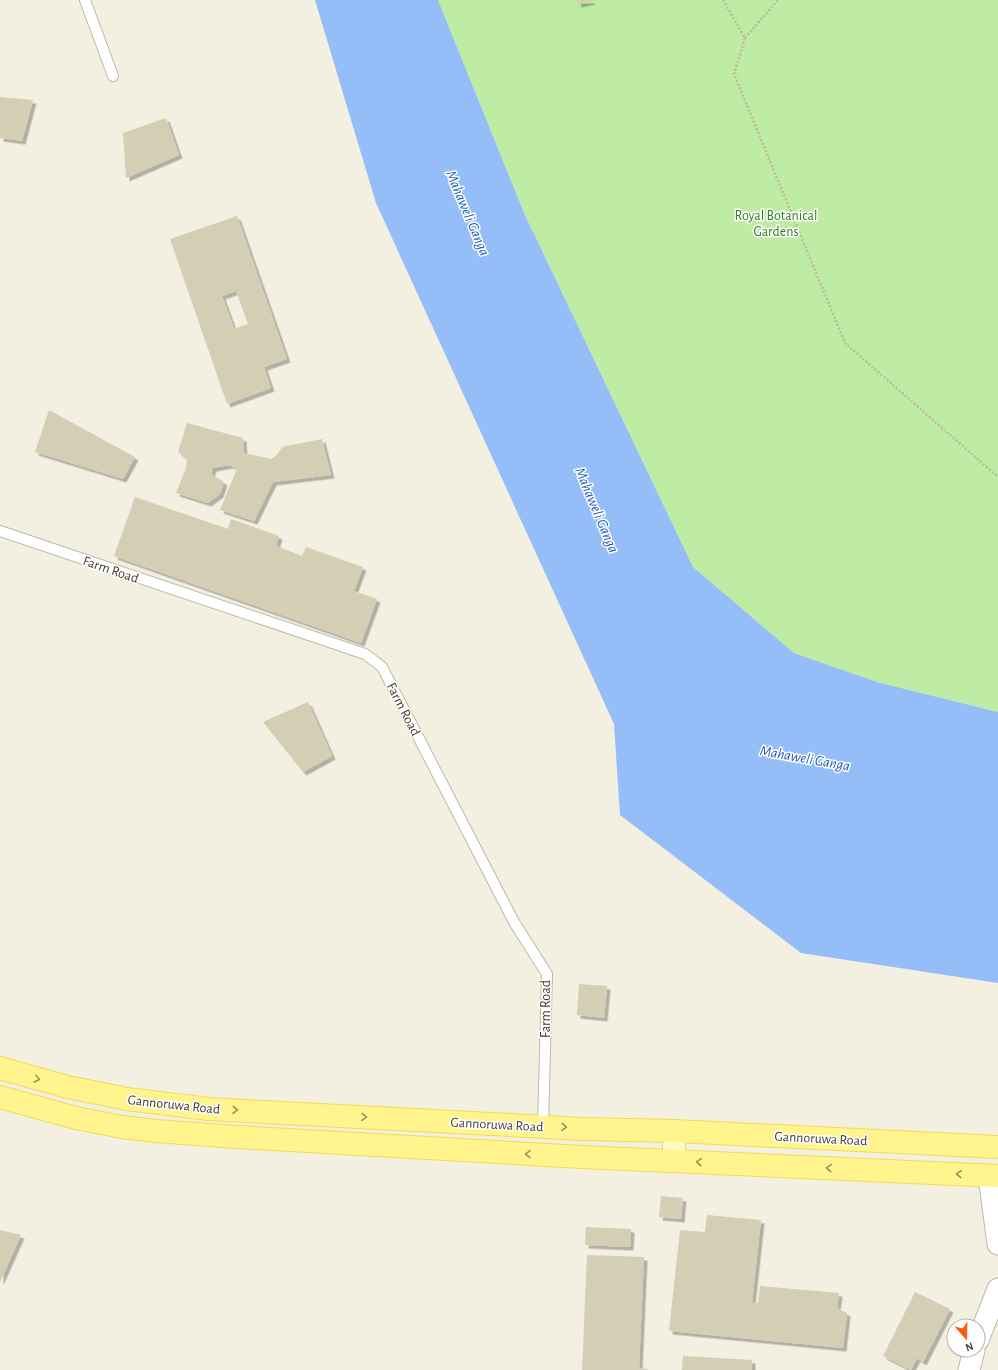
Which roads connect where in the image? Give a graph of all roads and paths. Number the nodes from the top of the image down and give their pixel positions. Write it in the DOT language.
graph roads {
  1 [pos="85,0"];
  2 [pos="723,0"];
  3 [pos="778,0"];
  4 [pos="745,38"];
  5 [pos="113,76"];
  6 [pos="998,477"];
  7 [pos="0,531"];
  8 [pos="0,1068"];
  9 [pos="0,1097"];
  10 [pos="543,1126"];
  11 [pos="675,1131"];
  12 [pos="998,1147"];
  13 [pos="673,1160"];
  14 [pos="993,1176"];
  15 [pos="998,1244"];
  16 [pos="998,1289"];
  17 [pos="986,1320"];
  18 [pos="972,1358"];
  19 [pos="969,1370"];
  1 -- 5 [label="lane"];
  2 -- 4 [label="path"];
  3 -- 4 [label="path"];
  4 -- 6 [label="path"];
  7 -- 10 [label="lane, Farm Road"];
  8 -- 10 [label="main road, Gannoruwa Road, one-way"];
  13 -- 9 [label="main road, Gannoruwa Road, one-way"];
  10 -- 11 [label="main road, Gannoruwa Road, one-way"];
  11 -- 12 [label="main road, Gannoruwa Road"];
  11 -- 13 [label="main road"];
  14 -- 13 [label="main road, Gannoruwa Road, one-way"];
  14 -- 15 [label="street"];
  16 -- 17 [label="street"];
  18 -- 19 [label="street"];
}
